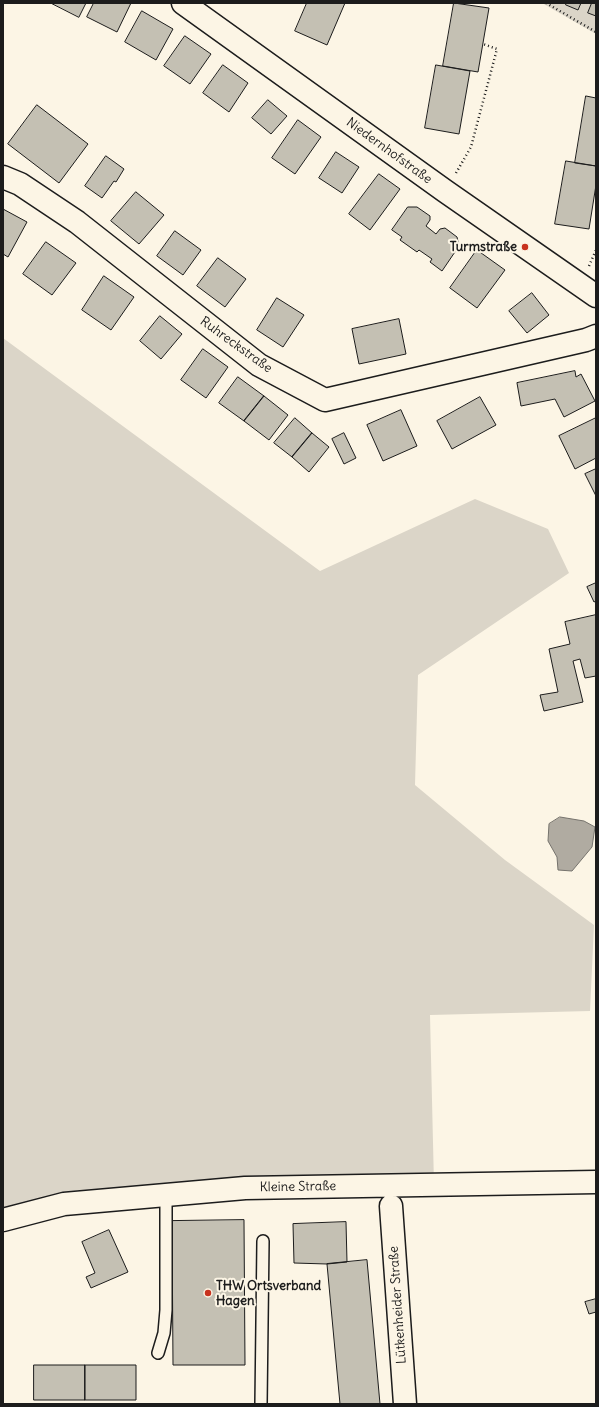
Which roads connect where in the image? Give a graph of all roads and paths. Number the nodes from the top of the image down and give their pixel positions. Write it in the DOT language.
graph roads {
  1 [pos="184,3"];
  2 [pos="546,3"];
  3 [pos="596,32"];
  4 [pos="482,44"];
  5 [pos="3,177"];
  6 [pos="445,191"];
  7 [pos="596,250"];
  8 [pos="593,258"];
  9 [pos="596,296"];
  10 [pos="596,336"];
  11 [pos="596,1182"];
  12 [pos="166,1195"];
  13 [pos="391,1206"];
  14 [pos="3,1220"];
  15 [pos="263,1241"];
  16 [pos="158,1353"];
  17 [pos="261,1404"];
  18 [pos="405,1404"];
  1 -- 6 [label="street, Niedernhofstraße"];
  2 -- 3 [label="path"];
  4 -- 6 [label="path"];
  5 -- 10 [label="street, Ruhreckstraße"];
  6 -- 9 [label="street, Niedernhofstraße"];
  7 -- 8 [label="path"];
  11 -- 12 [label="street, Kleine Straße"];
  12 -- 14 [label="street, Kleine Straße"];
  12 -- 16 [label="lane"];
  13 -- 18 [label="street, Lütkenheider Straße"];
  15 -- 17 [label="lane"];
}
